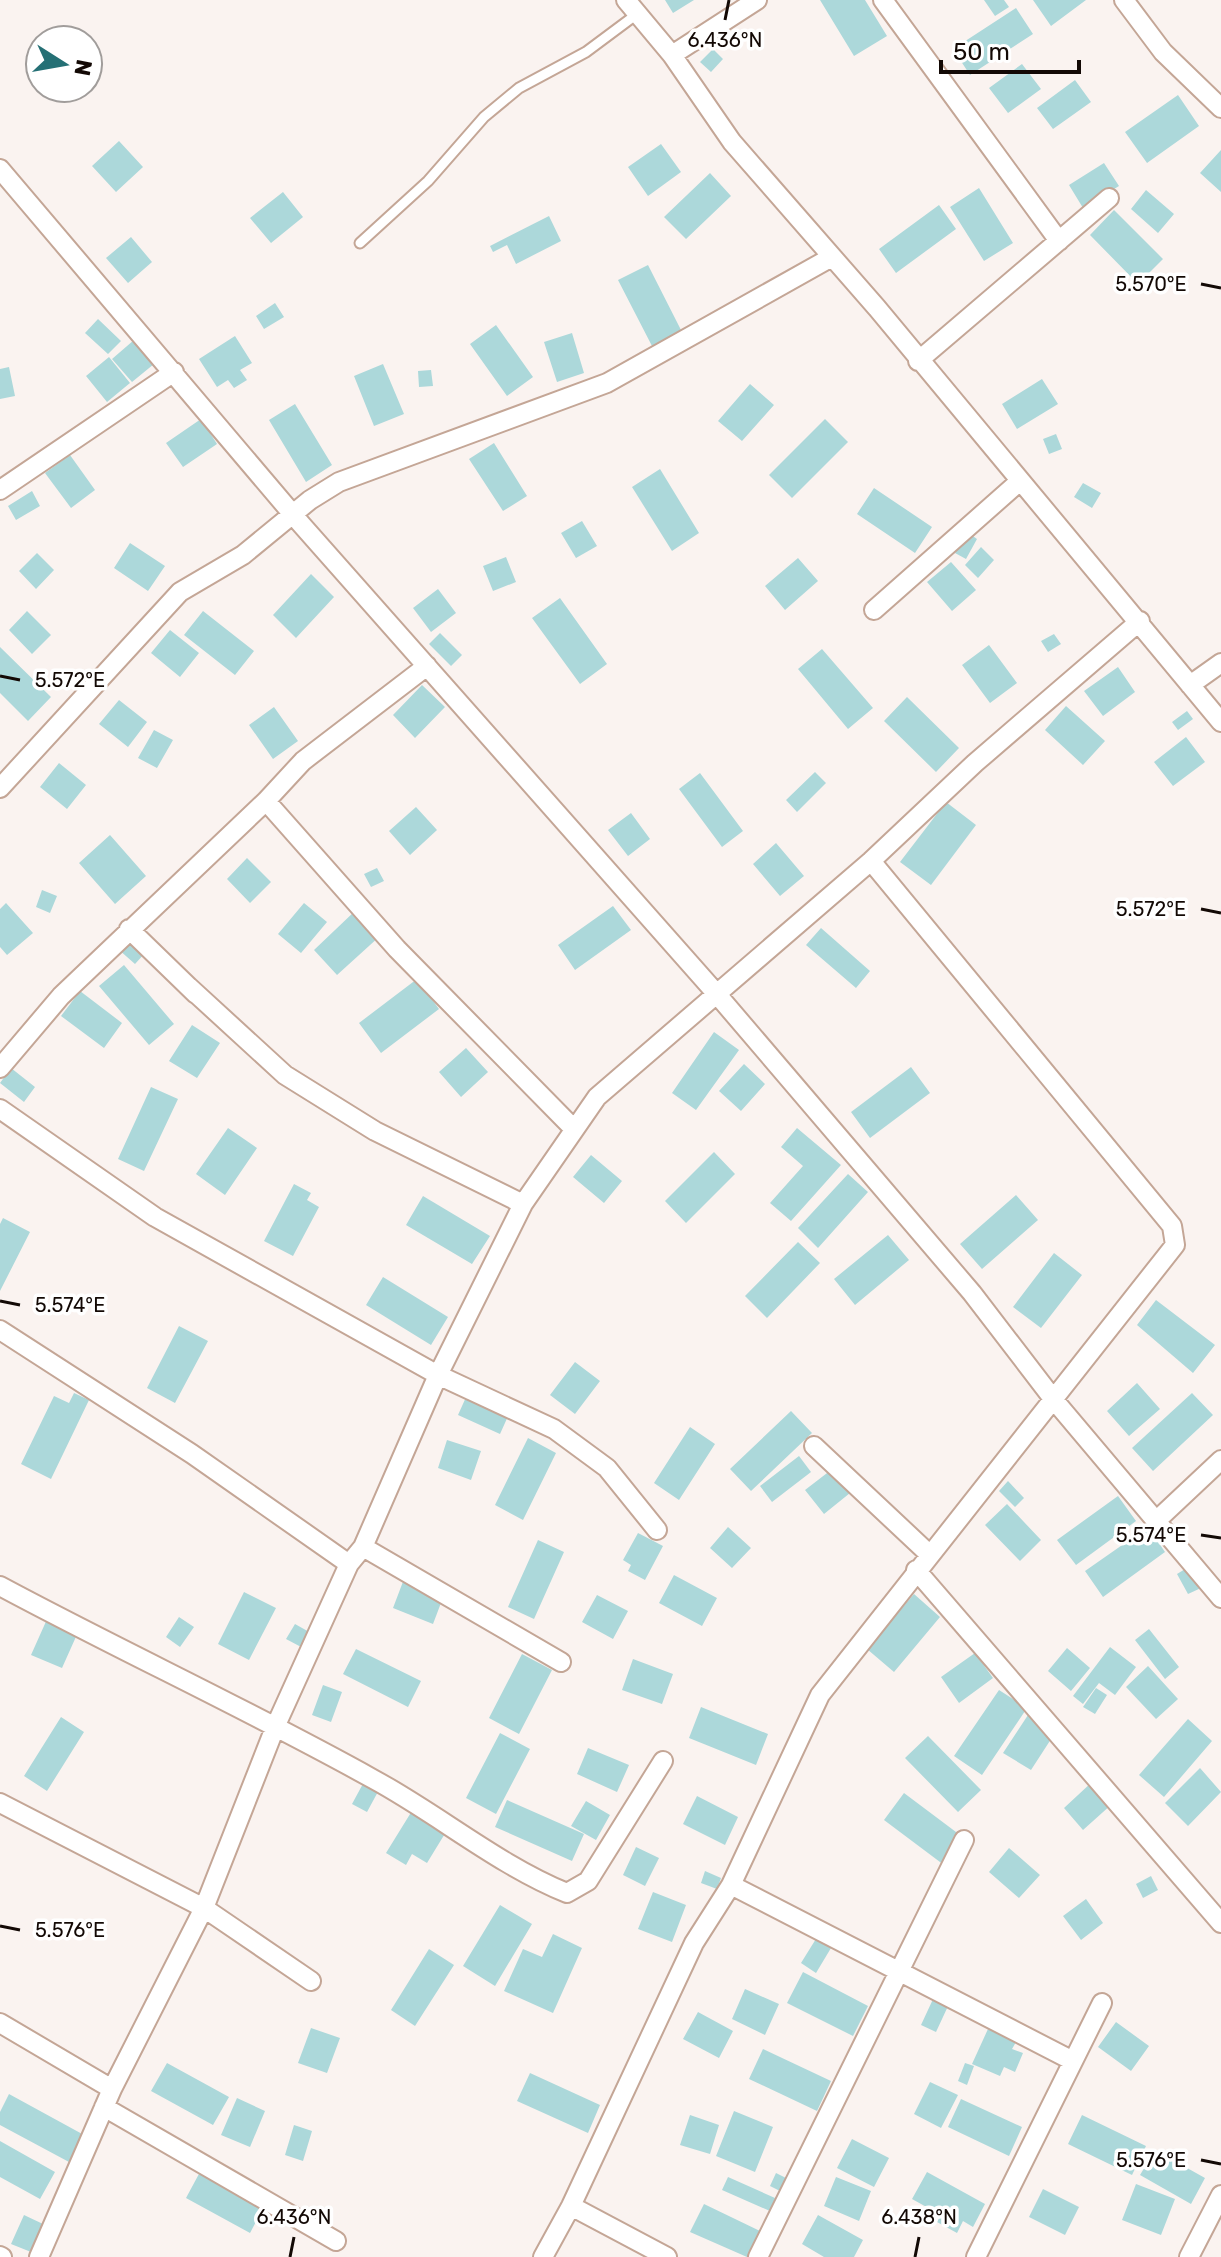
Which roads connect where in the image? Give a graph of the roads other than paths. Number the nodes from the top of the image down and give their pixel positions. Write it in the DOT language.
graph roads {
  1 [pos="757,0"];
  2 [pos="883,0"];
  3 [pos="1124,0"];
  4 [pos="632,7"];
  5 [pos="672,55"];
  6 [pos="1221,108"];
  7 [pos="0,169"];
  8 [pos="1109,198"];
  9 [pos="1059,241"];
  10 [pos="360,243"];
  11 [pos="832,257"];
  12 [pos="918,361"];
  13 [pos="174,372"];
  14 [pos="1020,481"];
  15 [pos="0,490"];
  16 [pos="293,514"];
  17 [pos="874,610"];
  18 [pos="1140,621"];
  19 [pos="1221,663"];
  20 [pos="427,666"];
  21 [pos="1190,685"];
  22 [pos="1221,722"];
  23 [pos="0,788"];
  24 [pos="266,801"];
  25 [pos="871,861"];
  26 [pos="129,929"];
  27 [pos="189,987"];
  28 [pos="715,992"];
  29 [pos="248,1045"];
  30 [pos="0,1068"];
  31 [pos="0,1109"];
  32 [pos="574,1129"];
  33 [pos="523,1204"];
  34 [pos="0,1330"];
  35 [pos="438,1375"];
  36 [pos="1054,1400"];
  37 [pos="814,1446"];
  38 [pos="1221,1460"];
  39 [pos="1156,1521"];
  40 [pos="657,1530"];
  41 [pos="363,1547"];
  42 [pos="929,1554"];
  43 [pos="349,1564"];
  44 [pos="916,1570"];
  45 [pos="0,1586"];
  46 [pos="1221,1598"];
  47 [pos="561,1662"];
  48 [pos="276,1725"];
  49 [pos="663,1761"];
  50 [pos="0,1803"];
  51 [pos="964,1840"];
  52 [pos="731,1885"];
  53 [pos="204,1908"];
  54 [pos="1221,1923"];
  55 [pos="896,1971"];
  56 [pos="311,1981"];
  57 [pos="1102,2003"];
  58 [pos="0,2023"];
  59 [pos="1073,2061"];
  60 [pos="112,2089"];
  61 [pos="104,2107"];
  62 [pos="1221,2195"];
  63 [pos="571,2206"];
  64 [pos="336,2241"];
  65 [pos="39,2257"];
  66 [pos="543,2257"];
  67 [pos="667,2257"];
  68 [pos="758,2257"];
  69 [pos="976,2257"];
  70 [pos="1189,2257"];
  1 -- 5 [label="street"];
  2 -- 9 [label="street"];
  3 -- 6 [label="street"];
  4 -- 5 [label="street"];
  4 -- 10 [label="lane"];
  5 -- 11 [label="street"];
  7 -- 13 [label="street"];
  8 -- 9 [label="street"];
  9 -- 12 [label="street"];
  11 -- 12 [label="street"];
  11 -- 16 [label="street"];
  12 -- 14 [label="street"];
  13 -- 15 [label="street"];
  13 -- 16 [label="street"];
  14 -- 17 [label="street"];
  14 -- 18 [label="street"];
  16 -- 20 [label="street"];
  16 -- 23 [label="street"];
  18 -- 21 [label="street"];
  18 -- 25 [label="street"];
  19 -- 21 [label="street"];
  20 -- 24 [label="street"];
  20 -- 28 [label="street"];
  21 -- 22 [label="street"];
  24 -- 26 [label="street"];
  24 -- 32 [label="street"];
  25 -- 28 [label="street"];
  25 -- 36 [label="street"];
  26 -- 27 [label="street"];
  26 -- 30 [label="street"];
  27 -- 29 [label="street"];
  27 -- 33 [label="street"];
  28 -- 32 [label="street"];
  28 -- 36 [label="street"];
  31 -- 35 [label="street"];
  32 -- 33 [label="street"];
  33 -- 35 [label="street"];
  34 -- 43 [label="street"];
  35 -- 40 [label="street"];
  35 -- 41 [label="street"];
  36 -- 39 [label="street"];
  36 -- 42 [label="street"];
  37 -- 42 [label="street"];
  38 -- 39 [label="street"];
  39 -- 46 [label="street"];
  41 -- 43 [label="street"];
  41 -- 47 [label="street"];
  42 -- 44 [label="street"];
  43 -- 48 [label="street"];
  44 -- 52 [label="street"];
  44 -- 54 [label="street"];
  45 -- 48 [label="street"];
  48 -- 49 [label="street"];
  48 -- 53 [label="street"];
  50 -- 53 [label="street"];
  51 -- 55 [label="street"];
  52 -- 55 [label="street"];
  52 -- 63 [label="street"];
  53 -- 56 [label="street"];
  53 -- 60 [label="street"];
  55 -- 59 [label="street"];
  55 -- 68 [label="street"];
  57 -- 59 [label="street"];
  58 -- 60 [label="street"];
  59 -- 69 [label="street"];
  60 -- 61 [label="street"];
  61 -- 64 [label="street"];
  61 -- 65 [label="street"];
  62 -- 70 [label="street"];
  63 -- 66 [label="street"];
  63 -- 67 [label="street"];
}
